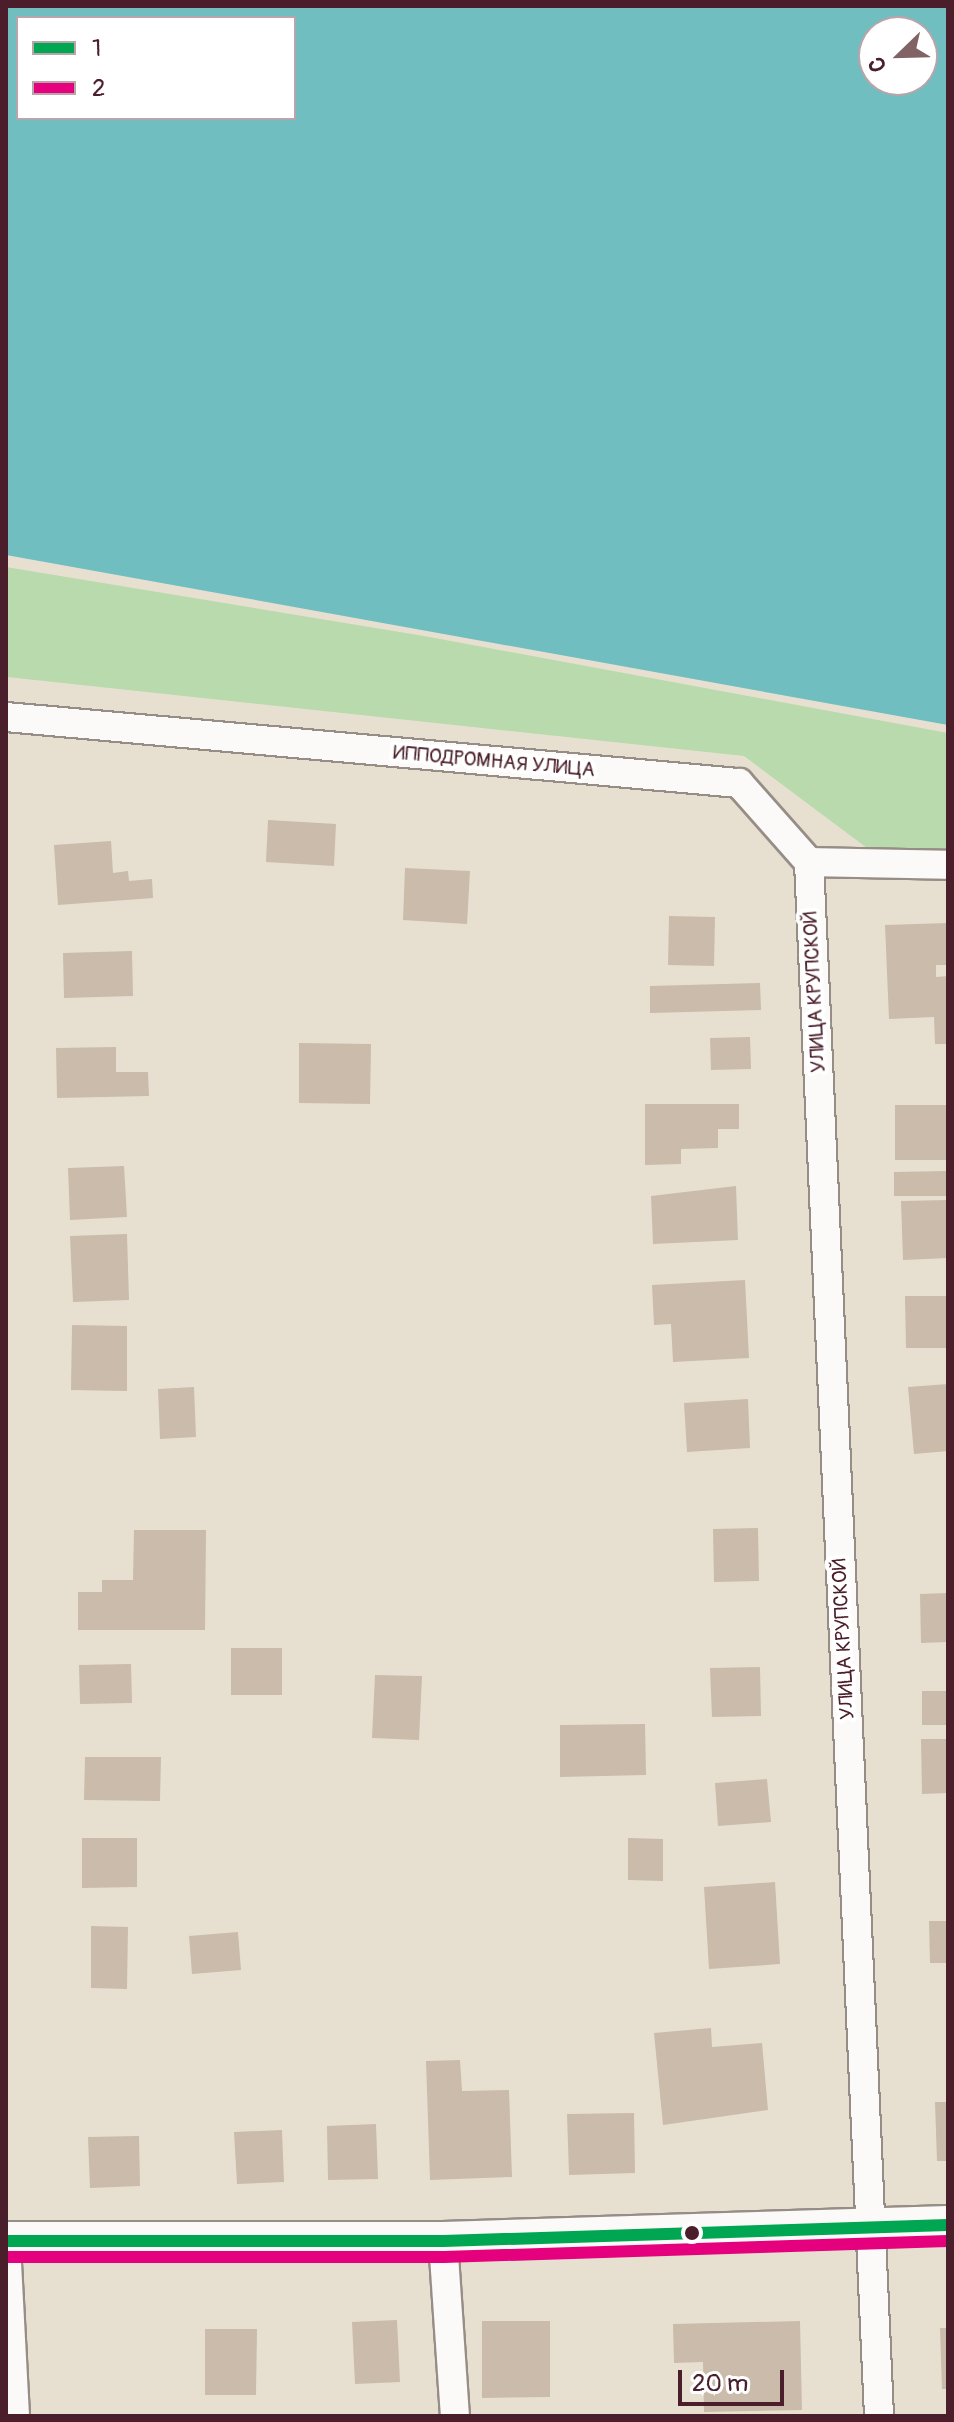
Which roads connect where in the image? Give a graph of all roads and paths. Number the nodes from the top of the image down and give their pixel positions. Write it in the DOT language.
graph roads {
  1 [pos="6,717"];
  2 [pos="809,862"];
  3 [pos="948,865"];
  4 [pos="869,2225"];
  5 [pos="948,2225"];
  6 [pos="443,2241"];
  7 [pos="6,2243"];
  8 [pos="15,2416"];
  9 [pos="455,2416"];
  10 [pos="879,2416"];
  1 -- 2 [label="street, ИППОДРОМНАЯ УЛИЦА"];
  2 -- 3 [label="street"];
  2 -- 4 [label="street, УЛИЦА КРУПСКОЙ"];
  4 -- 5 [label="street"];
  4 -- 6 [label="street"];
  4 -- 10 [label="street, УЛИЦА КРУПСКОЙ"];
  6 -- 7 [label="street"];
  6 -- 9 [label="street"];
  7 -- 8 [label="street"];
}
